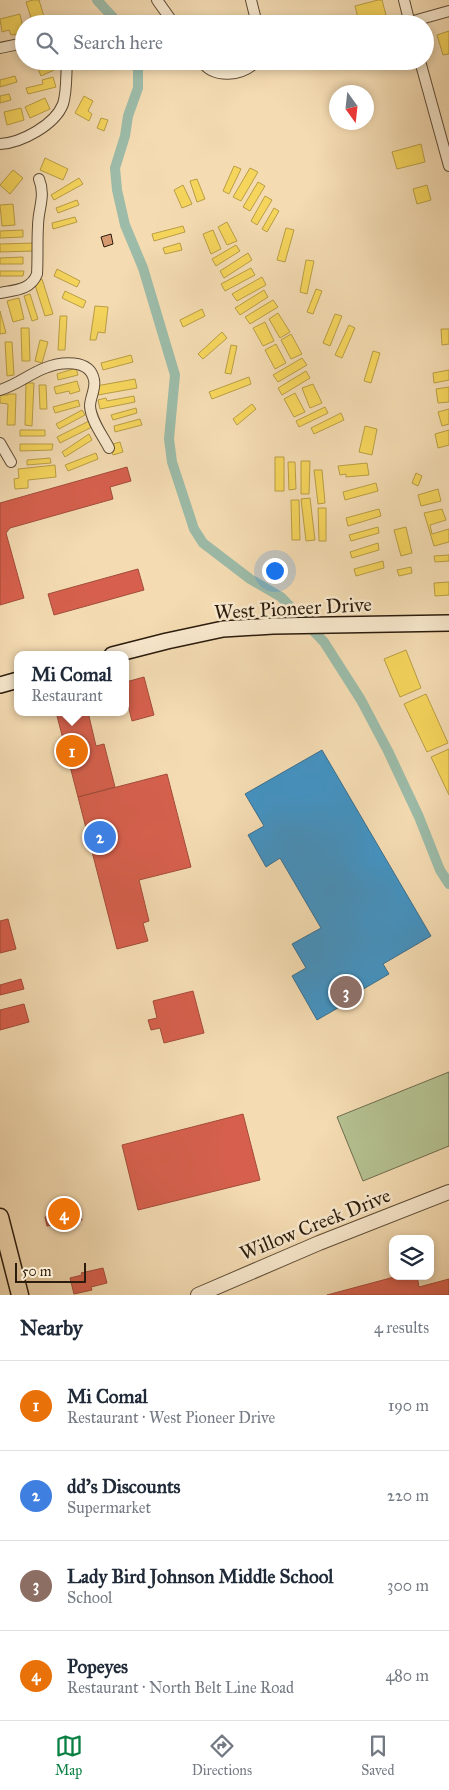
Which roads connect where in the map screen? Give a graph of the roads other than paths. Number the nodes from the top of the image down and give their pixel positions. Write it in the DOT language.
graph roads {
  1 [pos="157,0"];
  2 [pos="251,0"];
  3 [pos="404,0"];
  4 [pos="449,11"];
  5 [pos="168,15"];
  6 [pos="255,15"];
  7 [pos="408,15"];
  8 [pos="434,16"];
  9 [pos="15,45"];
  10 [pos="0,48"];
  11 [pos="66,70"];
  12 [pos="213,70"];
  13 [pos="242,70"];
  14 [pos="422,70"];
  15 [pos="0,144"];
  16 [pos="449,166"];
  17 [pos="39,179"];
  18 [pos="0,293"];
  19 [pos="0,390"];
  20 [pos="0,443"];
  21 [pos="109,448"];
  22 [pos="11,462"];
  23 [pos="449,623"];
  24 [pos="129,651"];
  25 [pos="14,681"];
  26 [pos="0,685"];
  27 [pos="449,1192"];
  28 [pos="0,1217"];
  29 [pos="20,1295"];
  30 [pos="198,1295"];
  1 -- 5 [label="street"];
  2 -- 6 [label="street"];
  3 -- 7 [label="street"];
  4 -- 8 [label="street"];
  9 -- 10 [label="street"];
  11 -- 15 [label="street"];
  12 -- 13 [label="street"];
  14 -- 16 [label="street"];
  17 -- 18 [label="street"];
  19 -- 21 [label="street"];
  20 -- 22 [label="street"];
  23 -- 24 [label="main road, West Pioneer Drive"];
  25 -- 26 [label="main road"];
  27 -- 30 [label="street, Willow Creek Drive"];
  28 -- 29 [label="main road"];
}
